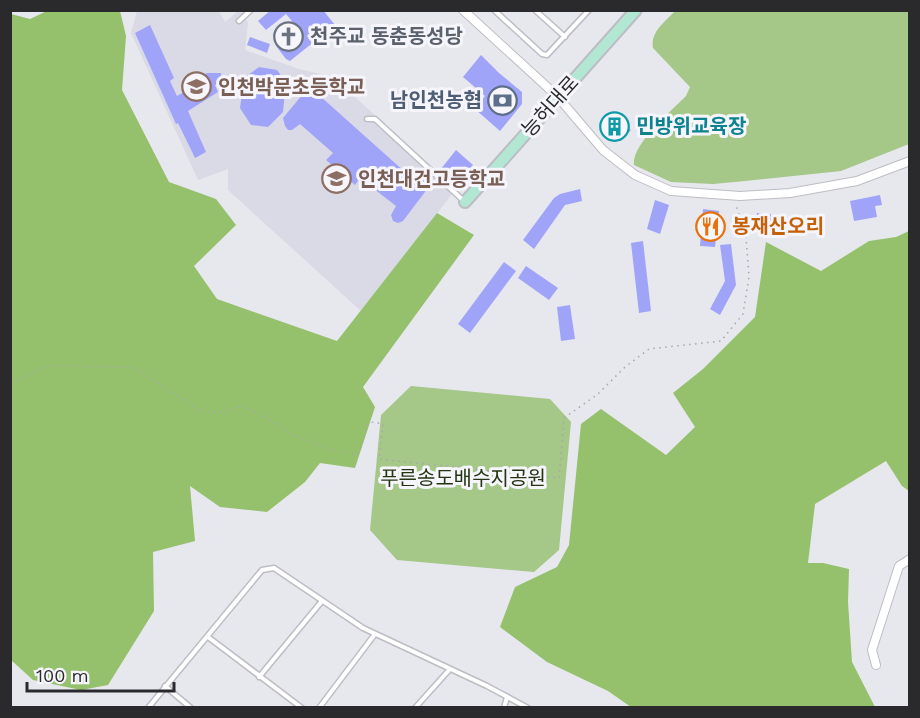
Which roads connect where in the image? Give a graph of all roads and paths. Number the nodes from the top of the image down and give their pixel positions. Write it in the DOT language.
graph roads {
  1 [pos="250,10"];
  2 [pos="463,10"];
  3 [pos="494,10"];
  4 [pos="535,10"];
  5 [pos="589,10"];
  6 [pos="636,10"];
  7 [pos="239,21"];
  8 [pos="565,37"];
  9 [pos="558,96"];
  10 [pos="367,119"];
  11 [pos="909,161"];
  12 [pos="465,202"];
  13 [pos="732,202"];
  14 [pos="10,384"];
  15 [pos="909,559"];
  16 [pos="322,601"];
  17 [pos="375,634"];
  18 [pos="208,637"];
  19 [pos="876,665"];
  20 [pos="450,669"];
  21 [pos="259,677"];
  22 [pos="165,686"];
  23 [pos="507,697"];
  24 [pos="417,707"];
  25 [pos="147,708"];
  26 [pos="191,708"];
  27 [pos="302,708"];
  28 [pos="319,708"];
  29 [pos="504,708"];
  30 [pos="528,708"];
  1 -- 7 [label="lane"];
  2 -- 9 [label="street"];
  3 -- 8 [label="lane"];
  4 -- 8 [label="lane"];
  5 -- 8 [label="lane"];
  6 -- 9 [label="main road, 능허대로"];
  9 -- 11 [label="street"];
  9 -- 12 [label="main road, 능허대로"];
  10 -- 12 [label="lane"];
  13 -- 14 [label="path"];
  15 -- 19 [label="street"];
  16 -- 17 [label="lane"];
  16 -- 18 [label="lane"];
  16 -- 21 [label="lane"];
  17 -- 20 [label="lane"];
  17 -- 28 [label="lane"];
  18 -- 21 [label="lane"];
  18 -- 22 [label="lane"];
  20 -- 23 [label="lane"];
  20 -- 24 [label="lane"];
  21 -- 27 [label="lane"];
  22 -- 25 [label="lane"];
  22 -- 26 [label="lane"];
  23 -- 29 [label="lane"];
  23 -- 30 [label="lane"];
}
